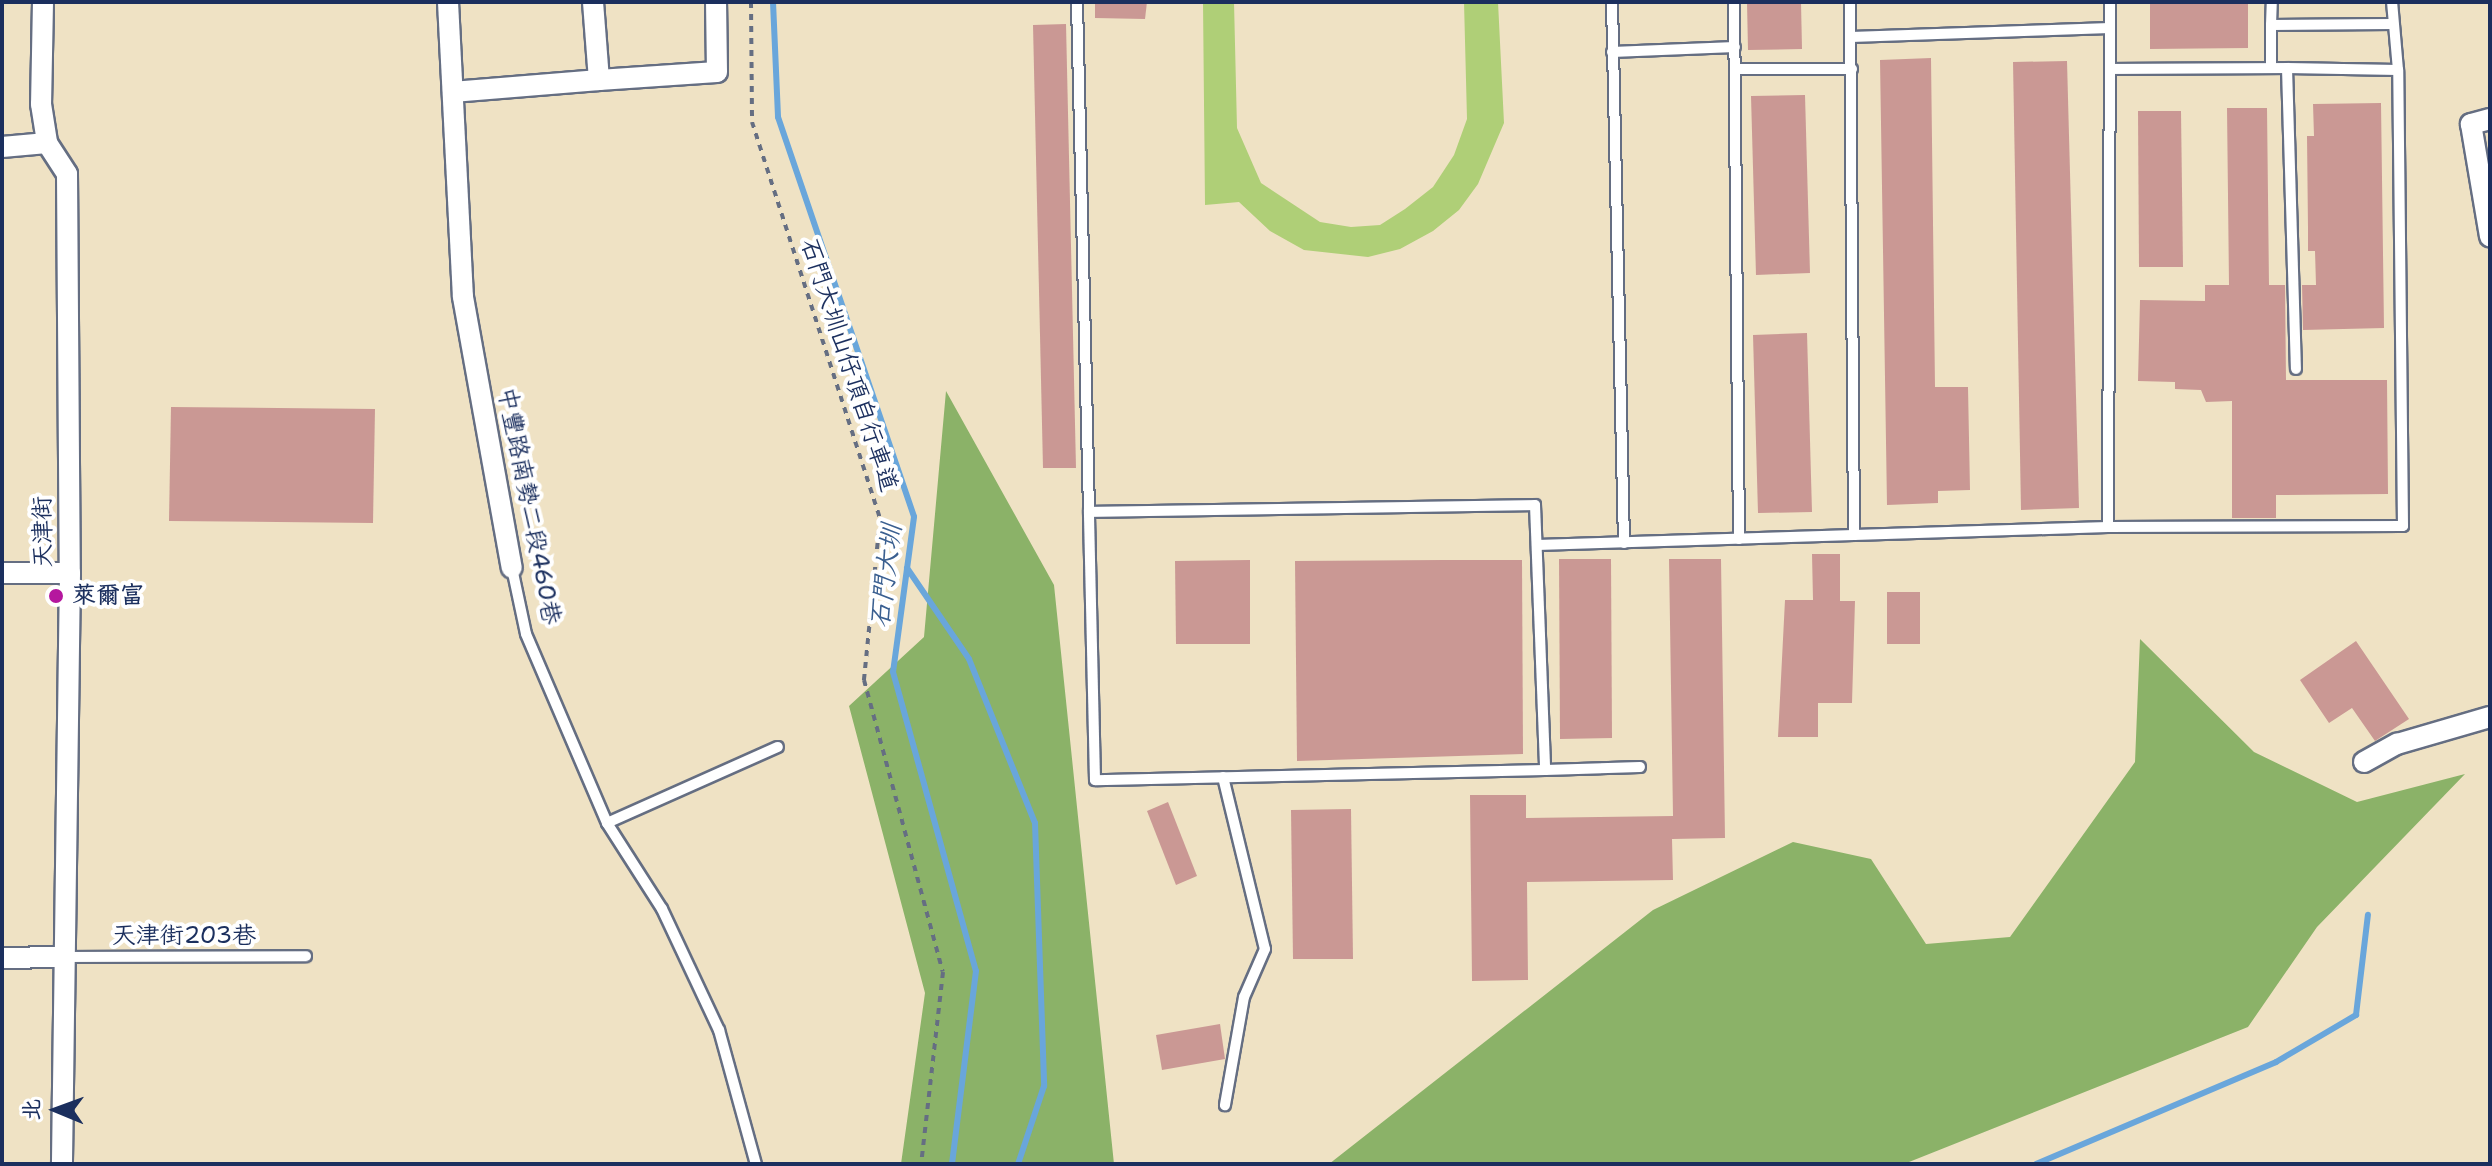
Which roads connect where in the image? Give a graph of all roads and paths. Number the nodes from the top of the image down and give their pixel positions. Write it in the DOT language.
graph roads {
  1 [pos="43,2"];
  2 [pos="448,2"];
  3 [pos="593,2"];
  4 [pos="716,2"];
  5 [pos="751,2"];
  6 [pos="1077,2"];
  7 [pos="1612,2"];
  8 [pos="1734,2"];
  9 [pos="1850,2"];
  10 [pos="2110,2"];
  11 [pos="2272,2"];
  12 [pos="2392,2"];
  13 [pos="2393,24"];
  14 [pos="2271,25"];
  15 [pos="2110,28"];
  16 [pos="1851,37"];
  17 [pos="1735,47"];
  18 [pos="1612,52"];
  19 [pos="2271,68"];
  20 [pos="2287,68"];
  21 [pos="1735,69"];
  22 [pos="1852,69"];
  23 [pos="2110,69"];
  24 [pos="2398,70"];
  25 [pos="599,80"];
  26 [pos="453,92"];
  27 [pos="2480,121"];
  28 [pos="47,143"];
  29 [pos="2,147"];
  30 [pos="2490,236"];
  31 [pos="2296,369"];
  32 [pos="1089,512"];
  33 [pos="2108,527"];
  34 [pos="1854,535"];
  35 [pos="1739,539"];
  36 [pos="1624,543"];
  37 [pos="1537,545"];
  38 [pos="512,568"];
  39 [pos="2,573"];
  40 [pos="70,573"];
  41 [pos="2490,717"];
  42 [pos="778,747"];
  43 [pos="2364,762"];
  44 [pos="1640,767"];
  45 [pos="1545,770"];
  46 [pos="1223,777"];
  47 [pos="607,823"];
  48 [pos="306,956"];
  49 [pos="62,957"];
  50 [pos="2,958"];
  51 [pos="1225,1105"];
  52 [pos="62,1164"];
  53 [pos="756,1164"];
  54 [pos="921,1164"];
  1 -- 28 [label="street, 天津街"];
  2 -- 26 [label="street, 中豐路南勢二段460巷"];
  3 -- 25 [label="street"];
  4 -- 25 [label="street"];
  5 -- 54 [label="path, 石門大圳山仔頂自行車道"];
  6 -- 32 [label="lane"];
  7 -- 18 [label="lane"];
  8 -- 17 [label="lane"];
  9 -- 16 [label="lane"];
  10 -- 15 [label="lane"];
  11 -- 14 [label="lane"];
  12 -- 13 [label="lane"];
  13 -- 14 [label="lane"];
  13 -- 24 [label="lane"];
  14 -- 19 [label="lane"];
  15 -- 16 [label="lane"];
  15 -- 23 [label="lane"];
  16 -- 22 [label="lane"];
  17 -- 18 [label="lane"];
  17 -- 21 [label="lane"];
  18 -- 36 [label="lane"];
  19 -- 20 [label="lane"];
  19 -- 23 [label="lane"];
  20 -- 24 [label="lane"];
  20 -- 31 [label="lane"];
  21 -- 22 [label="lane"];
  21 -- 35 [label="lane"];
  22 -- 34 [label="lane"];
  23 -- 33 [label="lane"];
  24 -- 33 [label="lane"];
  25 -- 26 [label="street"];
  26 -- 38 [label="street, 中豐路南勢二段460巷"];
  27 -- 30 [label="street"];
  28 -- 29 [label="street"];
  28 -- 40 [label="street, 天津街"];
  32 -- 37 [label="lane"];
  32 -- 46 [label="lane"];
  33 -- 34 [label="lane"];
  34 -- 35 [label="lane"];
  35 -- 36 [label="lane"];
  36 -- 37 [label="lane"];
  37 -- 45 [label="lane"];
  38 -- 47 [label="lane, 中豐路南勢二段460巷"];
  39 -- 40 [label="street"];
  40 -- 49 [label="street, 天津街"];
  41 -- 43 [label="street"];
  42 -- 47 [label="lane"];
  44 -- 45 [label="lane"];
  45 -- 46 [label="lane"];
  46 -- 51 [label="lane"];
  47 -- 53 [label="lane, 中豐路南勢二段460巷"];
  48 -- 49 [label="lane, 天津街203巷"];
  49 -- 50 [label="street"];
  49 -- 52 [label="street, 天津街"];
}
